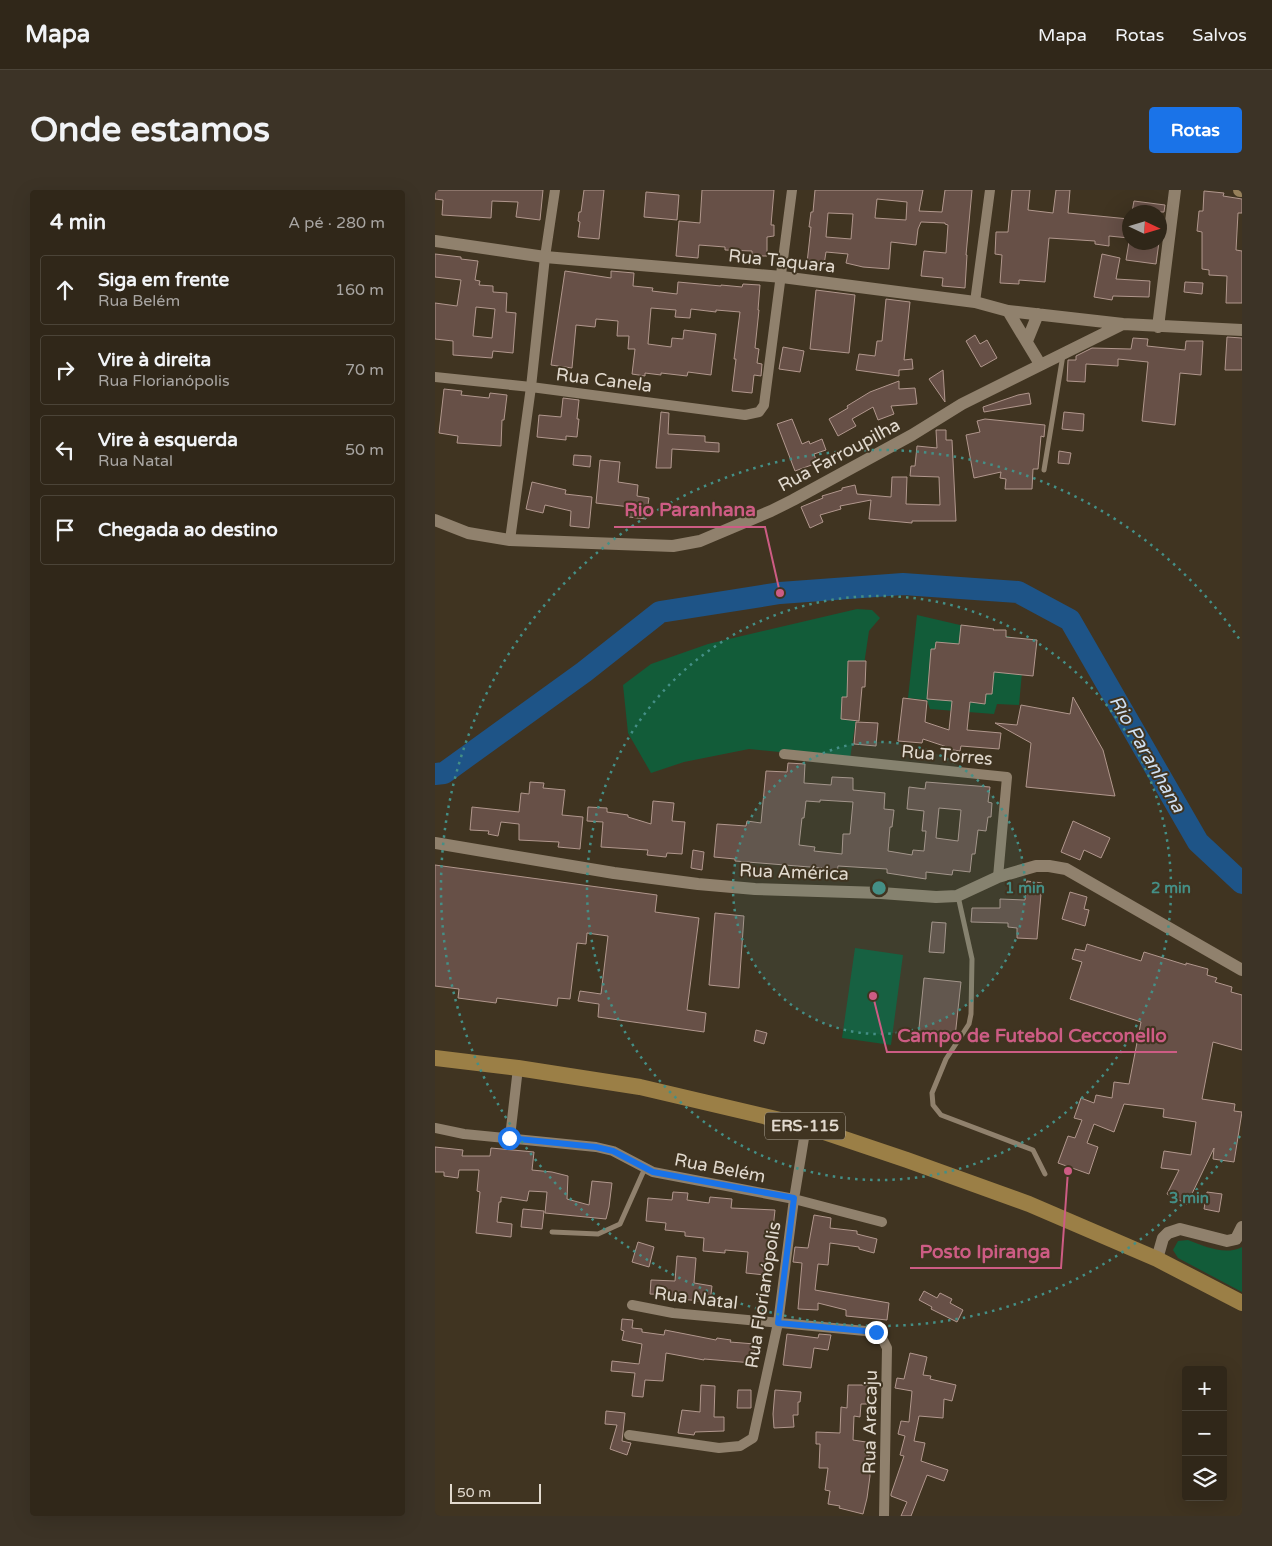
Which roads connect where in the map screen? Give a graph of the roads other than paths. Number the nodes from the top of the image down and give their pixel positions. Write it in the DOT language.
graph roads {
  1 [pos="555,190"];
  2 [pos="792,190"];
  3 [pos="990,190"];
  4 [pos="1175,190"];
  5 [pos="435,241"];
  6 [pos="545,257"];
  7 [pos="782,277"];
  8 [pos="975,302"];
  9 [pos="1008,311"];
  10 [pos="1038,314"];
  11 [pos="1123,324"];
  12 [pos="1158,327"];
  13 [pos="1242,330"];
  14 [pos="1027,341"];
  15 [pos="1064,352"];
  16 [pos="1040,364"];
  17 [pos="435,377"];
  18 [pos="531,387"];
  19 [pos="1043,470"];
  20 [pos="435,520"];
  21 [pos="509,540"];
  22 [pos="783,754"];
  23 [pos="435,843"];
  24 [pos="998,877"];
  25 [pos="957,896"];
  26 [pos="1242,970"];
  27 [pos="435,1058"];
  28 [pos="518,1068"];
  29 [pos="806,1126"];
  30 [pos="435,1128"];
  31 [pos="509,1138"];
  32 [pos="645,1168"];
  33 [pos="1045,1174"];
  34 [pos="794,1198"];
  35 [pos="882,1222"];
  36 [pos="1242,1227"];
  37 [pos="552,1232"];
  38 [pos="1157,1259"];
  39 [pos="1242,1303"];
  40 [pos="632,1305"];
  41 [pos="778,1323"];
  42 [pos="876,1332"];
  43 [pos="629,1435"];
  44 [pos="884,1516"];
  1 -- 6 [label="street"];
  2 -- 7 [label="street"];
  3 -- 8 [label="street"];
  4 -- 12 [label="street"];
  5 -- 6 [label="street, Rua Taquara"];
  6 -- 7 [label="street, Rua Taquara"];
  6 -- 18 [label="street"];
  7 -- 8 [label="street, Rua Taquara"];
  7 -- 18 [label="street, Rua Canela"];
  8 -- 9 [label="street, Rua Taquara"];
  9 -- 10 [label="street, Rua Taquara"];
  9 -- 14 [label="street"];
  10 -- 11 [label="street, Rua Taquara"];
  10 -- 14 [label="street"];
  11 -- 12 [label="street, Rua Taquara"];
  11 -- 15 [label="street, Rua Farroupilha"];
  12 -- 13 [label="street, Rua Taquara"];
  14 -- 16 [label="street"];
  15 -- 16 [label="street, Rua Farroupilha"];
  15 -- 19 [label="lane"];
  16 -- 21 [label="street, Rua Farroupilha"];
  17 -- 18 [label="street, Rua Canela"];
  18 -- 21 [label="street"];
  20 -- 21 [label="street, Rua Farroupilha"];
  22 -- 24 [label="street, Rua Torres"];
  23 -- 25 [label="street, Rua América"];
  24 -- 25 [label="street, Rua América"];
  24 -- 26 [label="street, Rua América"];
  25 -- 33 [label="lane"];
  27 -- 28 [label="main road, ERS-115"];
  28 -- 29 [label="main road, ERS-115"];
  28 -- 31 [label="street"];
  29 -- 34 [label="street, Rua Florianópolis"];
  29 -- 38 [label="main road, ERS-115"];
  30 -- 31 [label="street, Rua Belém"];
  31 -- 32 [label="street, Rua Belém"];
  32 -- 34 [label="street, Rua Belém"];
  32 -- 37 [label="lane"];
  34 -- 35 [label="street, Rua Belém"];
  34 -- 41 [label="street, Rua Florianópolis"];
  36 -- 38 [label="street"];
  38 -- 39 [label="main road, ERS-115"];
  40 -- 41 [label="street, Rua Natal"];
  41 -- 42 [label="street, Rua Natal"];
  41 -- 43 [label="street, Rua Florianópolis"];
  42 -- 44 [label="street, Rua Aracaju"];
}
